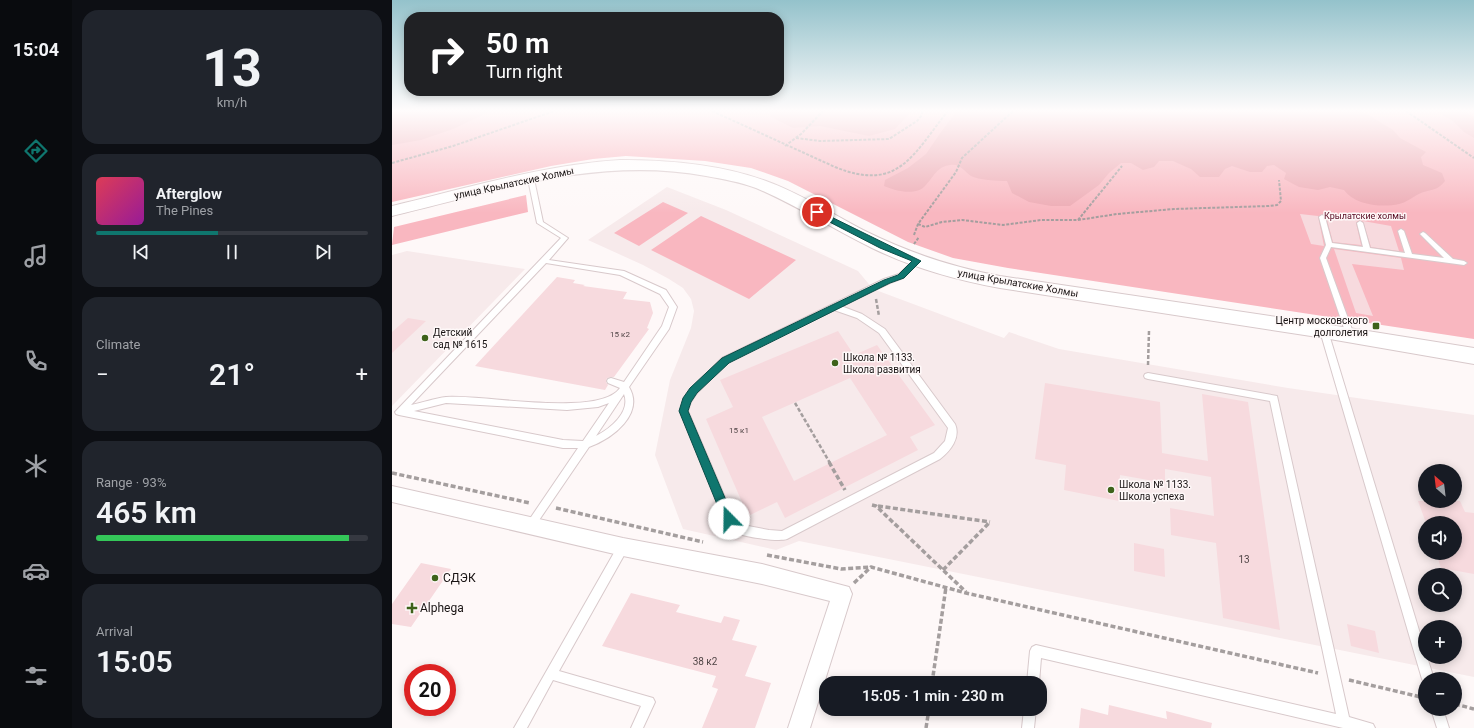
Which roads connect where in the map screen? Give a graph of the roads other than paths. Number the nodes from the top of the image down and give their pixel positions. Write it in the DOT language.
graph roads {
  1 [pos="531,178"];
  2 [pos="392,211"];
  3 [pos="1322,218"];
  4 [pos="1360,223"];
  5 [pos="1401,230"];
  6 [pos="1423,234"];
  7 [pos="1329,245"];
  8 [pos="1367,250"];
  9 [pos="1409,256"];
  10 [pos="544,261"];
  11 [pos="917,261"];
  12 [pos="1451,261"];
  13 [pos="1464,263"];
  14 [pos="834,307"];
  15 [pos="1324,331"];
  16 [pos="1350,335"];
  17 [pos="1474,356"];
  18 [pos="1148,376"];
  19 [pos="611,381"];
  20 [pos="620,395"];
  21 [pos="399,412"];
  22 [pos="392,494"];
  23 [pos="530,526"];
  24 [pos="623,547"];
  25 [pos="1426,672"];
  26 [pos="551,674"];
  27 [pos="1034,676"];
  28 [pos="1029,716"];
  29 [pos="1439,716"];
  30 [pos="1344,722"];
  31 [pos="520,728"];
  32 [pos="637,728"];
  33 [pos="799,728"];
  34 [pos="1028,728"];
  35 [pos="1366,728"];
  36 [pos="1443,728"];
  1 -- 2 [label="street, улица Крылатские Холмы"];
  1 -- 10 [label="lane"];
  1 -- 11 [label="street, улица Крылатские Холмы"];
  3 -- 7 [label="lane"];
  4 -- 8 [label="lane"];
  5 -- 9 [label="lane"];
  6 -- 12 [label="lane"];
  7 -- 8 [label="lane"];
  7 -- 16 [label="lane"];
  8 -- 9 [label="lane"];
  9 -- 12 [label="lane"];
  10 -- 20 [label="lane"];
  10 -- 21 [label="lane"];
  11 -- 14 [label="lane"];
  11 -- 15 [label="street, улица Крылатские Холмы"];
  12 -- 13 [label="lane"];
  14 -- 14 [label="lane"];
  15 -- 16 [label="street, улица Крылатские Холмы"];
  15 -- 25 [label="lane"];
  16 -- 17 [label="street, улица Крылатские Холмы"];
  18 -- 30 [label="lane"];
  19 -- 21 [label="lane"];
  20 -- 21 [label="lane"];
  20 -- 23 [label="lane"];
  22 -- 23 [label="street"];
  23 -- 24 [label="street"];
  24 -- 26 [label="lane"];
  24 -- 33 [label="street"];
  26 -- 31 [label="lane"];
  26 -- 32 [label="lane"];
  27 -- 30 [label="lane"];
  28 -- 34 [label="lane"];
  29 -- 36 [label="lane"];
  30 -- 35 [label="lane"];
}
